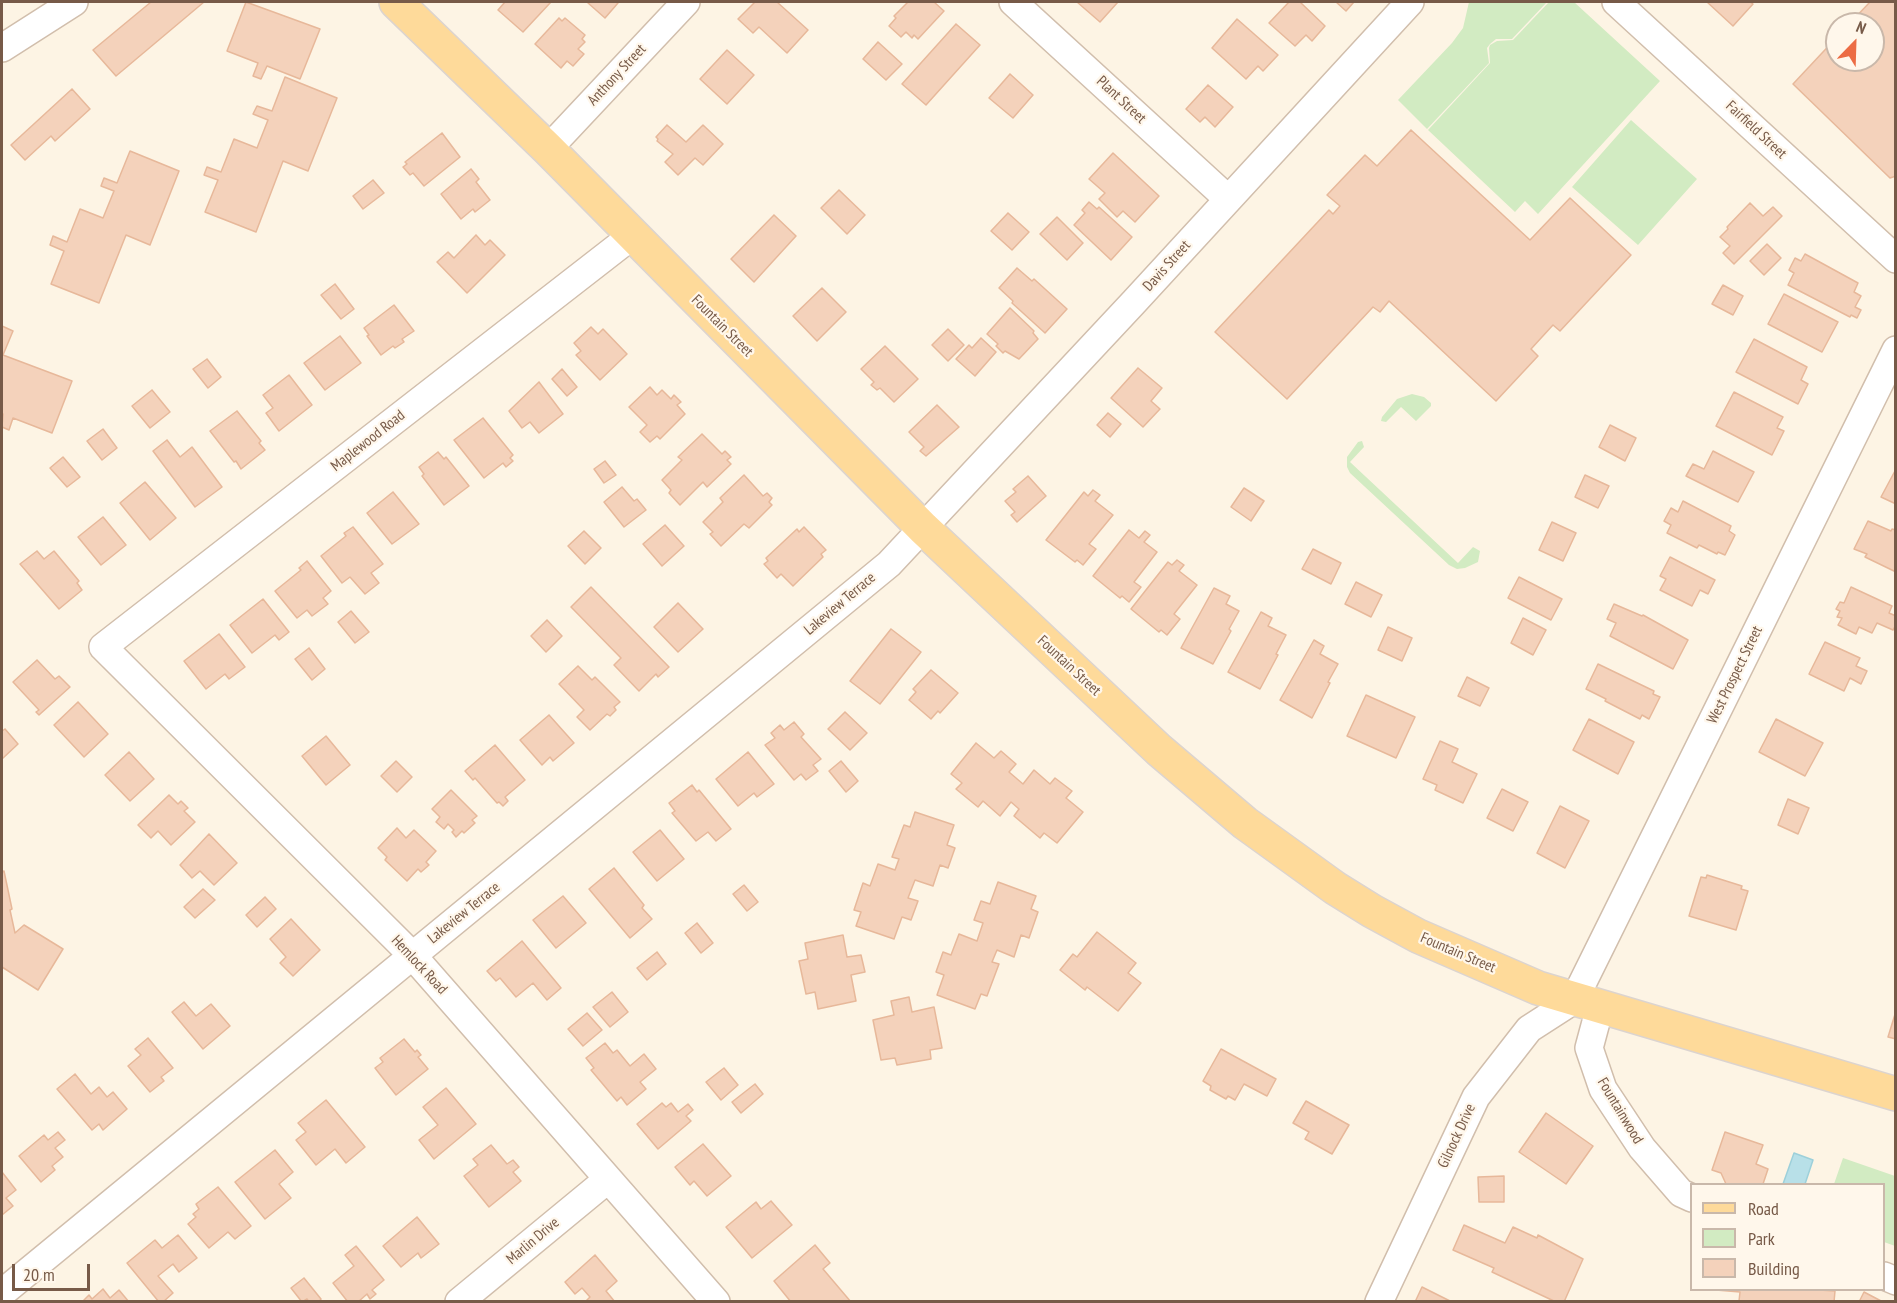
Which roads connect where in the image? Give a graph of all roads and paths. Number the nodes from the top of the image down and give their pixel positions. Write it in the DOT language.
graph roads {
  1 [pos="74,2"];
  2 [pos="396,2"];
  3 [pos="686,2"];
  4 [pos="1013,2"];
  5 [pos="1410,2"];
  6 [pos="1616,2"];
  7 [pos="2,48"];
  8 [pos="548,149"];
  9 [pos="1228,199"];
  10 [pos="633,235"];
  11 [pos="1896,259"];
  12 [pos="1896,350"];
  13 [pos="923,528"];
  14 [pos="103,647"];
  15 [pos="412,955"];
  16 [pos="1587,1003"];
  17 [pos="1896,1094"];
  18 [pos="607,1180"];
  19 [pos="1690,1197"];
  20 [pos="2,1293"];
  21 [pos="459,1302"];
  22 [pos="716,1302"];
  23 [pos="1379,1302"];
  1 -- 7 [label="street"];
  2 -- 8 [label="main road, Fountain Street"];
  3 -- 8 [label="street, Anthony Street"];
  4 -- 9 [label="street, Plant Street"];
  5 -- 9 [label="street, Davis Street"];
  6 -- 11 [label="street, Fairfield Street"];
  8 -- 10 [label="main road, Fountain Street"];
  9 -- 13 [label="street, Davis Street"];
  10 -- 13 [label="main road, Fountain Street"];
  10 -- 14 [label="street, Maplewood Road"];
  12 -- 16 [label="street, West Prospect Street"];
  13 -- 15 [label="street, Lakeview Terrace"];
  13 -- 16 [label="main road, Fountain Street"];
  14 -- 15 [label="street, Hemlock Road"];
  15 -- 18 [label="street, Hemlock Road"];
  15 -- 20 [label="street, Lakeview Terrace"];
  16 -- 17 [label="main road, Fountain Street"];
  16 -- 19 [label="street, Fountainwood"];
  16 -- 23 [label="street, Gilnock Drive"];
  18 -- 21 [label="street, Marlin Drive"];
  18 -- 22 [label="street, Hemlock Road"];
}
